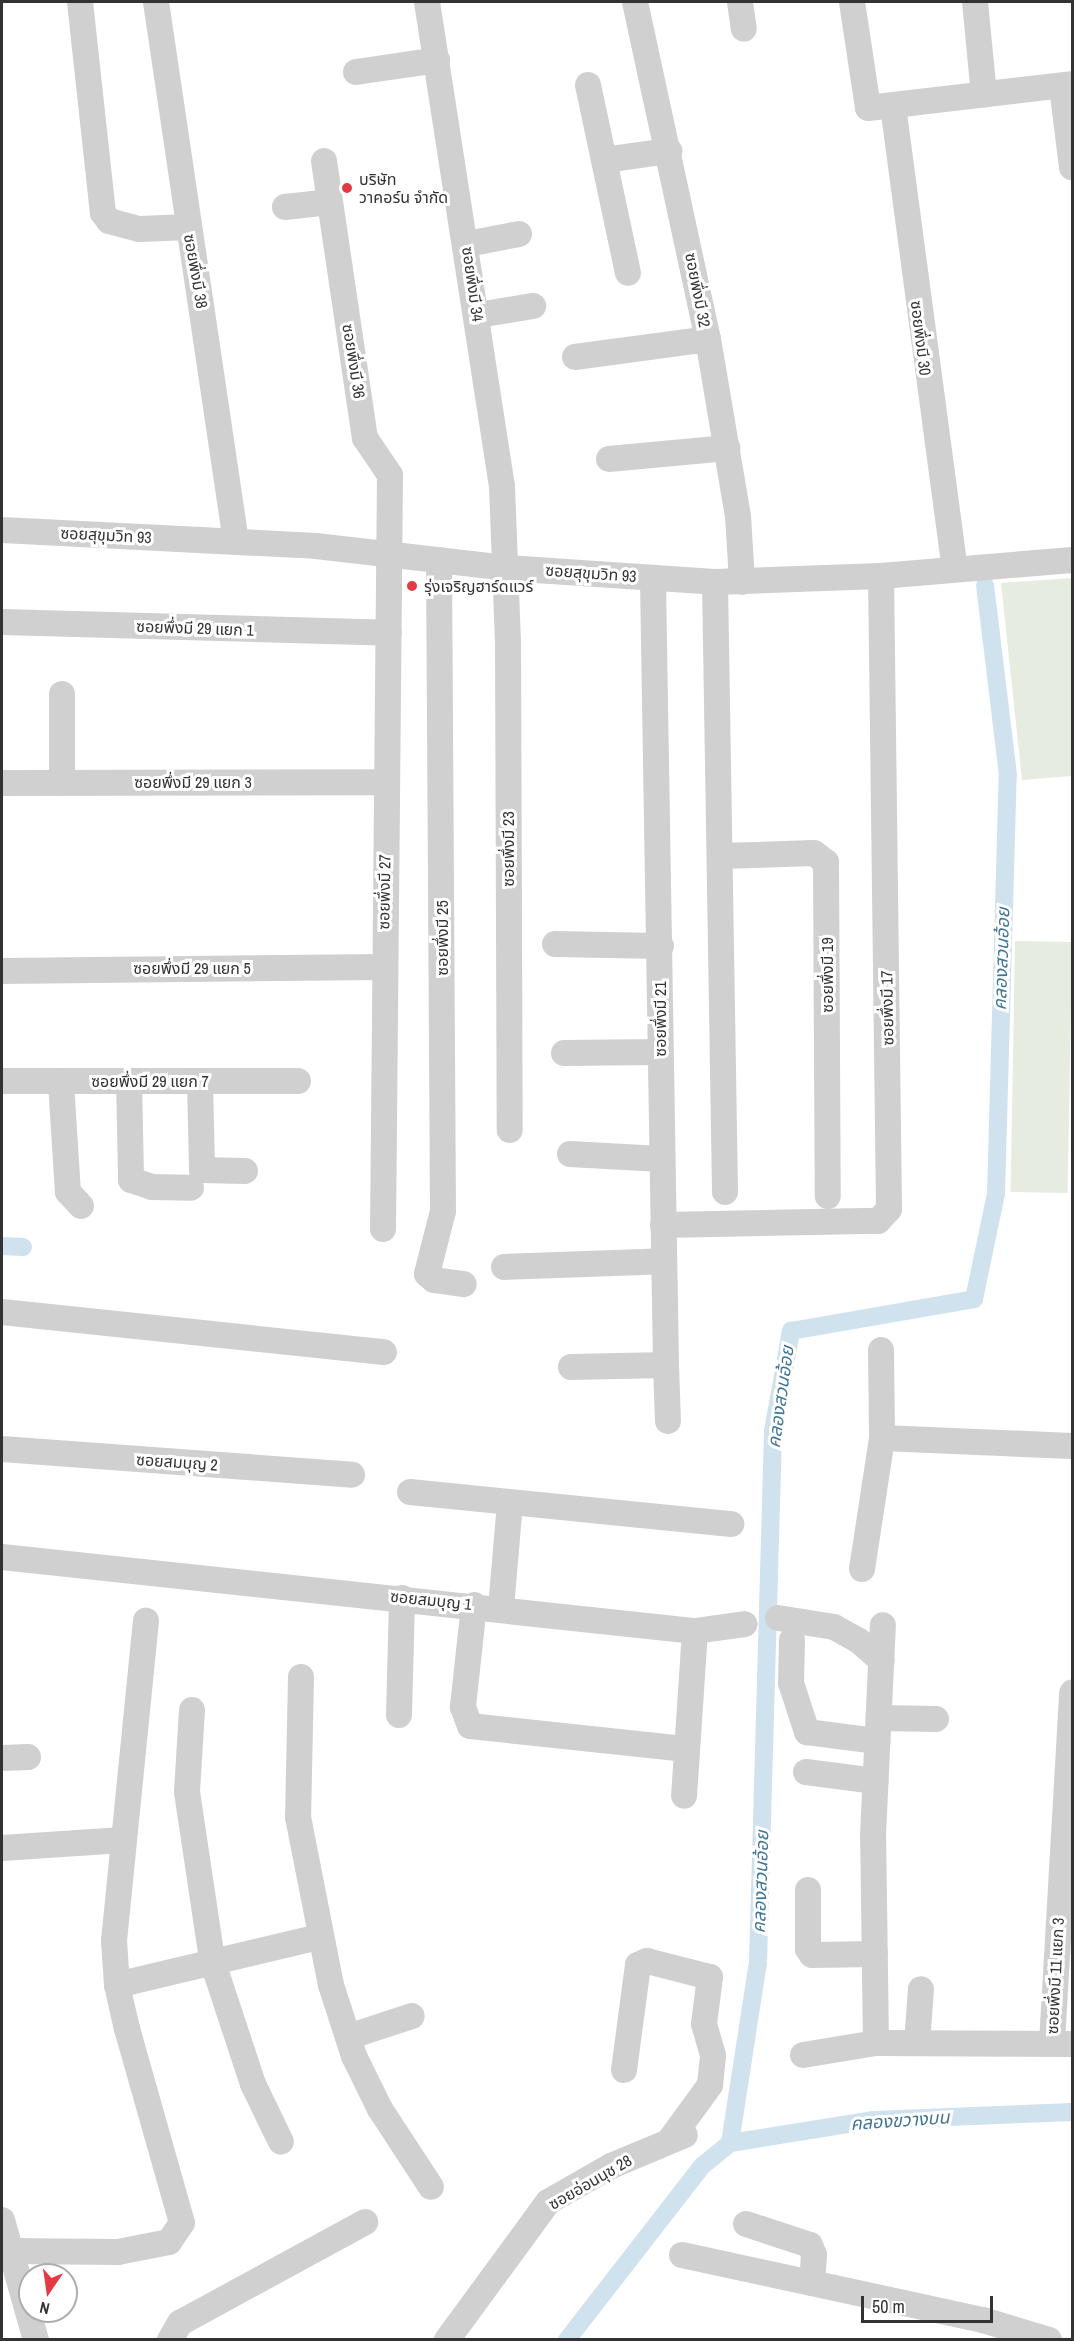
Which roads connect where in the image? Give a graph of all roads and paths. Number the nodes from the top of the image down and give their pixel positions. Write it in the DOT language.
graph roads {
  1 [pos="80,2"];
  2 [pos="156,2"];
  3 [pos="427,2"];
  4 [pos="636,2"];
  5 [pos="740,2"];
  6 [pos="852,2"];
  7 [pos="975,2"];
  8 [pos="744,29"];
  9 [pos="437,60"];
  10 [pos="356,72"];
  11 [pos="588,85"];
  12 [pos="1067,86"];
  13 [pos="984,95"];
  14 [pos="893,106"];
  15 [pos="669,151"];
  16 [pos="604,160"];
  17 [pos="324,161"];
  18 [pos="1072,167"];
  19 [pos="330,202"];
  20 [pos="285,207"];
  21 [pos="189,227"];
  22 [pos="519,234"];
  23 [pos="467,243"];
  24 [pos="628,273"];
  25 [pos="533,306"];
  26 [pos="478,315"];
  27 [pos="708,339"];
  28 [pos="575,357"];
  29 [pos="727,448"];
  30 [pos="609,459"];
  31 [pos="2,530"];
  32 [pos="236,542"];
  33 [pos="393,555"];
  34 [pos="439,560"];
  35 [pos="1072,560"];
  36 [pos="506,568"];
  37 [pos="955,569"];
  38 [pos="881,576"];
  39 [pos="653,579"];
  40 [pos="715,582"];
  41 [pos="742,582"];
  42 [pos="2,622"];
  43 [pos="389,633"];
  44 [pos="62,694"];
  45 [pos="385,782"];
  46 [pos="2,783"];
  47 [pos="62,783"];
  48 [pos="721,855"];
  49 [pos="555,944"];
  50 [pos="661,946"];
  51 [pos="383,967"];
  52 [pos="2,971"];
  53 [pos="660,1052"];
  54 [pos="564,1053"];
  55 [pos="129,1081"];
  56 [pos="200,1081"];
  57 [pos="298,1081"];
  58 [pos="2,1082"];
  59 [pos="61,1082"];
  60 [pos="510,1130"];
  61 [pos="570,1154"];
  62 [pos="661,1159"];
  63 [pos="245,1171"];
  64 [pos="191,1188"];
  65 [pos="725,1192"];
  66 [pos="828,1196"];
  67 [pos="81,1206"];
  68 [pos="663,1225"];
  69 [pos="383,1229"];
  70 [pos="664,1261"];
  71 [pos="504,1267"];
  72 [pos="464,1284"];
  73 [pos="2,1312"];
  74 [pos="881,1350"];
  75 [pos="384,1352"];
  76 [pos="666,1365"];
  77 [pos="571,1367"];
  78 [pos="668,1421"];
  79 [pos="882,1438"];
  80 [pos="1072,1446"];
  81 [pos="2,1449"];
  82 [pos="352,1475"];
  83 [pos="410,1492"];
  84 [pos="510,1502"];
  85 [pos="731,1524"];
  86 [pos="2,1557"];
  87 [pos="862,1569"];
  88 [pos="402,1598"];
  89 [pos="474,1605"];
  90 [pos="501,1608"];
  91 [pos="778,1618"];
  92 [pos="146,1622"];
  93 [pos="745,1624"];
  94 [pos="883,1625"];
  95 [pos="695,1631"];
  96 [pos="792,1640"];
  97 [pos="882,1662"];
  98 [pos="301,1677"];
  99 [pos="1072,1693"];
  100 [pos="192,1710"];
  101 [pos="399,1715"];
  102 [pos="936,1719"];
  103 [pos="878,1729"];
  104 [pos="687,1749"];
  105 [pos="28,1757"];
  106 [pos="2,1758"];
  107 [pos="806,1772"];
  108 [pos="875,1781"];
  109 [pos="684,1796"];
  110 [pos="1068,1815"];
  111 [pos="123,1840"];
  112 [pos="2,1848"];
  113 [pos="808,1890"];
  114 [pos="319,1937"];
  115 [pos="1064,1938"];
  116 [pos="875,1954"];
  117 [pos="213,1960"];
  118 [pos="117,1985"];
  119 [pos="921,1989"];
  120 [pos="411,2016"];
  121 [pos="348,2037"];
  122 [pos="876,2043"];
  123 [pos="917,2043"];
  124 [pos="1062,2043"];
  125 [pos="803,2055"];
  126 [pos="624,2070"];
  127 [pos="281,2142"];
  128 [pos="430,2187"];
  129 [pos="2,2220"];
  130 [pos="365,2222"];
  131 [pos="746,2224"];
  132 [pos="9,2251"];
  133 [pos="682,2255"];
  134 [pos="812,2283"];
  135 [pos="1007,2334"];
  136 [pos="36,2340"];
  137 [pos="170,2340"];
  138 [pos="447,2340"];
  139 [pos="1049,2340"];
  1 -- 21 [label="street"];
  2 -- 21 [label="street, ซอยพึ่งมี 38"];
  3 -- 9 [label="street, ซอยพึ่งมี 34"];
  4 -- 15 [label="street, ซอยพึ่งมี 32"];
  5 -- 8 [label="street"];
  6 -- 14 [label="street"];
  7 -- 13 [label="street"];
  9 -- 10 [label="street"];
  9 -- 23 [label="street, ซอยพึ่งมี 34"];
  11 -- 16 [label="street"];
  12 -- 13 [label="street"];
  12 -- 18 [label="street"];
  13 -- 14 [label="street"];
  14 -- 37 [label="street, ซอยพึ่งมี 30"];
  15 -- 16 [label="street"];
  15 -- 27 [label="street, ซอยพึ่งมี 32"];
  16 -- 24 [label="street"];
  17 -- 19 [label="street, ซอยพึ่งมี 36"];
  19 -- 20 [label="street"];
  19 -- 33 [label="street, ซอยพึ่งมี 36"];
  21 -- 32 [label="street, ซอยพึ่งมี 38"];
  22 -- 23 [label="street"];
  23 -- 26 [label="street, ซอยพึ่งมี 34"];
  25 -- 26 [label="street"];
  26 -- 36 [label="street, ซอยพึ่งมี 34"];
  27 -- 28 [label="street"];
  27 -- 29 [label="street, ซอยพึ่งมี 32"];
  29 -- 30 [label="street"];
  29 -- 41 [label="street, ซอยพึ่งมี 32"];
  31 -- 32 [label="street, ซอยสุขุมวิท 93"];
  32 -- 33 [label="street, ซอยสุขุมวิท 93"];
  33 -- 34 [label="street, ซอยสุขุมวิท 93"];
  33 -- 43 [label="street, ซอยพึ่งมี 27"];
  34 -- 36 [label="street, ซอยสุขุมวิท 93"];
  34 -- 72 [label="street, ซอยพึ่งมี 25"];
  35 -- 37 [label="street, ซอยสุขุมวิท 93"];
  36 -- 39 [label="street, ซอยสุขุมวิท 93"];
  36 -- 60 [label="street, ซอยพึ่งมี 23"];
  37 -- 38 [label="street, ซอยสุขุมวิท 93"];
  38 -- 41 [label="street, ซอยสุขุมวิท 93"];
  38 -- 68 [label="street, ซอยพึ่งมี 17"];
  39 -- 40 [label="street, ซอยสุขุมวิท 93"];
  39 -- 50 [label="street, ซอยพึ่งมี 21"];
  40 -- 41 [label="street, ซอยสุขุมวิท 93"];
  40 -- 48 [label="street"];
  42 -- 43 [label="street, ซอยพึ่งมี 29 แยก 1"];
  43 -- 45 [label="street, ซอยพึ่งมี 27"];
  44 -- 47 [label="street"];
  45 -- 47 [label="street, ซอยพึ่งมี 29 แยก 3"];
  45 -- 51 [label="street, ซอยพึ่งมี 27"];
  46 -- 47 [label="street, ซอยพึ่งมี 29 แยก 3"];
  48 -- 65 [label="street"];
  48 -- 66 [label="street, ซอยพึ่งมี 19"];
  49 -- 50 [label="street"];
  50 -- 53 [label="street, ซอยพึ่งมี 21"];
  51 -- 52 [label="street, ซอยพึ่งมี 29 แยก 5"];
  51 -- 69 [label="street, ซอยพึ่งมี 27"];
  53 -- 54 [label="street"];
  53 -- 62 [label="street, ซอยพึ่งมี 21"];
  55 -- 56 [label="street, ซอยพึ่งมี 29 แยก 7"];
  55 -- 59 [label="street, ซอยพึ่งมี 29 แยก 7"];
  55 -- 64 [label="street"];
  56 -- 57 [label="street, ซอยพึ่งมี 29 แยก 7"];
  56 -- 63 [label="street"];
  58 -- 59 [label="street, ซอยพึ่งมี 29 แยก 7"];
  59 -- 67 [label="street"];
  61 -- 62 [label="street"];
  62 -- 68 [label="street, ซอยพึ่งมี 21"];
  68 -- 70 [label="street, ซอยพึ่งมี 21"];
  70 -- 71 [label="street"];
  70 -- 76 [label="street, ซอยพึ่งมี 21"];
  73 -- 75 [label="street"];
  74 -- 79 [label="street"];
  76 -- 77 [label="street"];
  76 -- 78 [label="street, ซอยพึ่งมี 21"];
  79 -- 80 [label="street"];
  79 -- 87 [label="street"];
  81 -- 82 [label="street, ซอยสมบุญ 2"];
  83 -- 84 [label="street"];
  84 -- 85 [label="street"];
  84 -- 90 [label="street"];
  86 -- 88 [label="street, ซอยสมบุญ 1"];
  88 -- 89 [label="street, ซอยสมบุญ 1"];
  88 -- 101 [label="street"];
  89 -- 90 [label="street, ซอยสมบุญ 1"];
  89 -- 104 [label="street"];
  90 -- 95 [label="street, ซอยสมบุญ 1"];
  91 -- 97 [label="street"];
  92 -- 111 [label="street"];
  93 -- 95 [label="street, ซอยสมบุญ 1"];
  94 -- 97 [label="street"];
  95 -- 104 [label="street"];
  96 -- 103 [label="street"];
  97 -- 103 [label="street"];
  98 -- 114 [label="street"];
  99 -- 110 [label="street, ซอยพึ่งมี 11 แยก 3"];
  100 -- 117 [label="street"];
  102 -- 103 [label="street"];
  103 -- 108 [label="street"];
  104 -- 109 [label="street"];
  105 -- 106 [label="street"];
  107 -- 108 [label="street"];
  108 -- 116 [label="street"];
  110 -- 115 [label="street, ซอยพึ่งมี 11 แยก 3"];
  111 -- 112 [label="street"];
  111 -- 118 [label="street"];
  113 -- 116 [label="street"];
  114 -- 117 [label="street"];
  114 -- 121 [label="street"];
  115 -- 124 [label="street, ซอยพึ่งมี 11 แยก 3"];
  116 -- 122 [label="street"];
  117 -- 118 [label="street"];
  117 -- 127 [label="street"];
  118 -- 132 [label="street"];
  119 -- 123 [label="street"];
  120 -- 121 [label="street"];
  121 -- 128 [label="street"];
  122 -- 123 [label="street"];
  122 -- 125 [label="street"];
  123 -- 124 [label="street"];
  126 -- 138 [label="street, ซอยอ่อนนุช 28"];
  129 -- 132 [label="street"];
  130 -- 137 [label="street"];
  131 -- 134 [label="street"];
  132 -- 136 [label="street"];
  133 -- 134 [label="street"];
  134 -- 135 [label="street"];
  135 -- 139 [label="street"];
}
